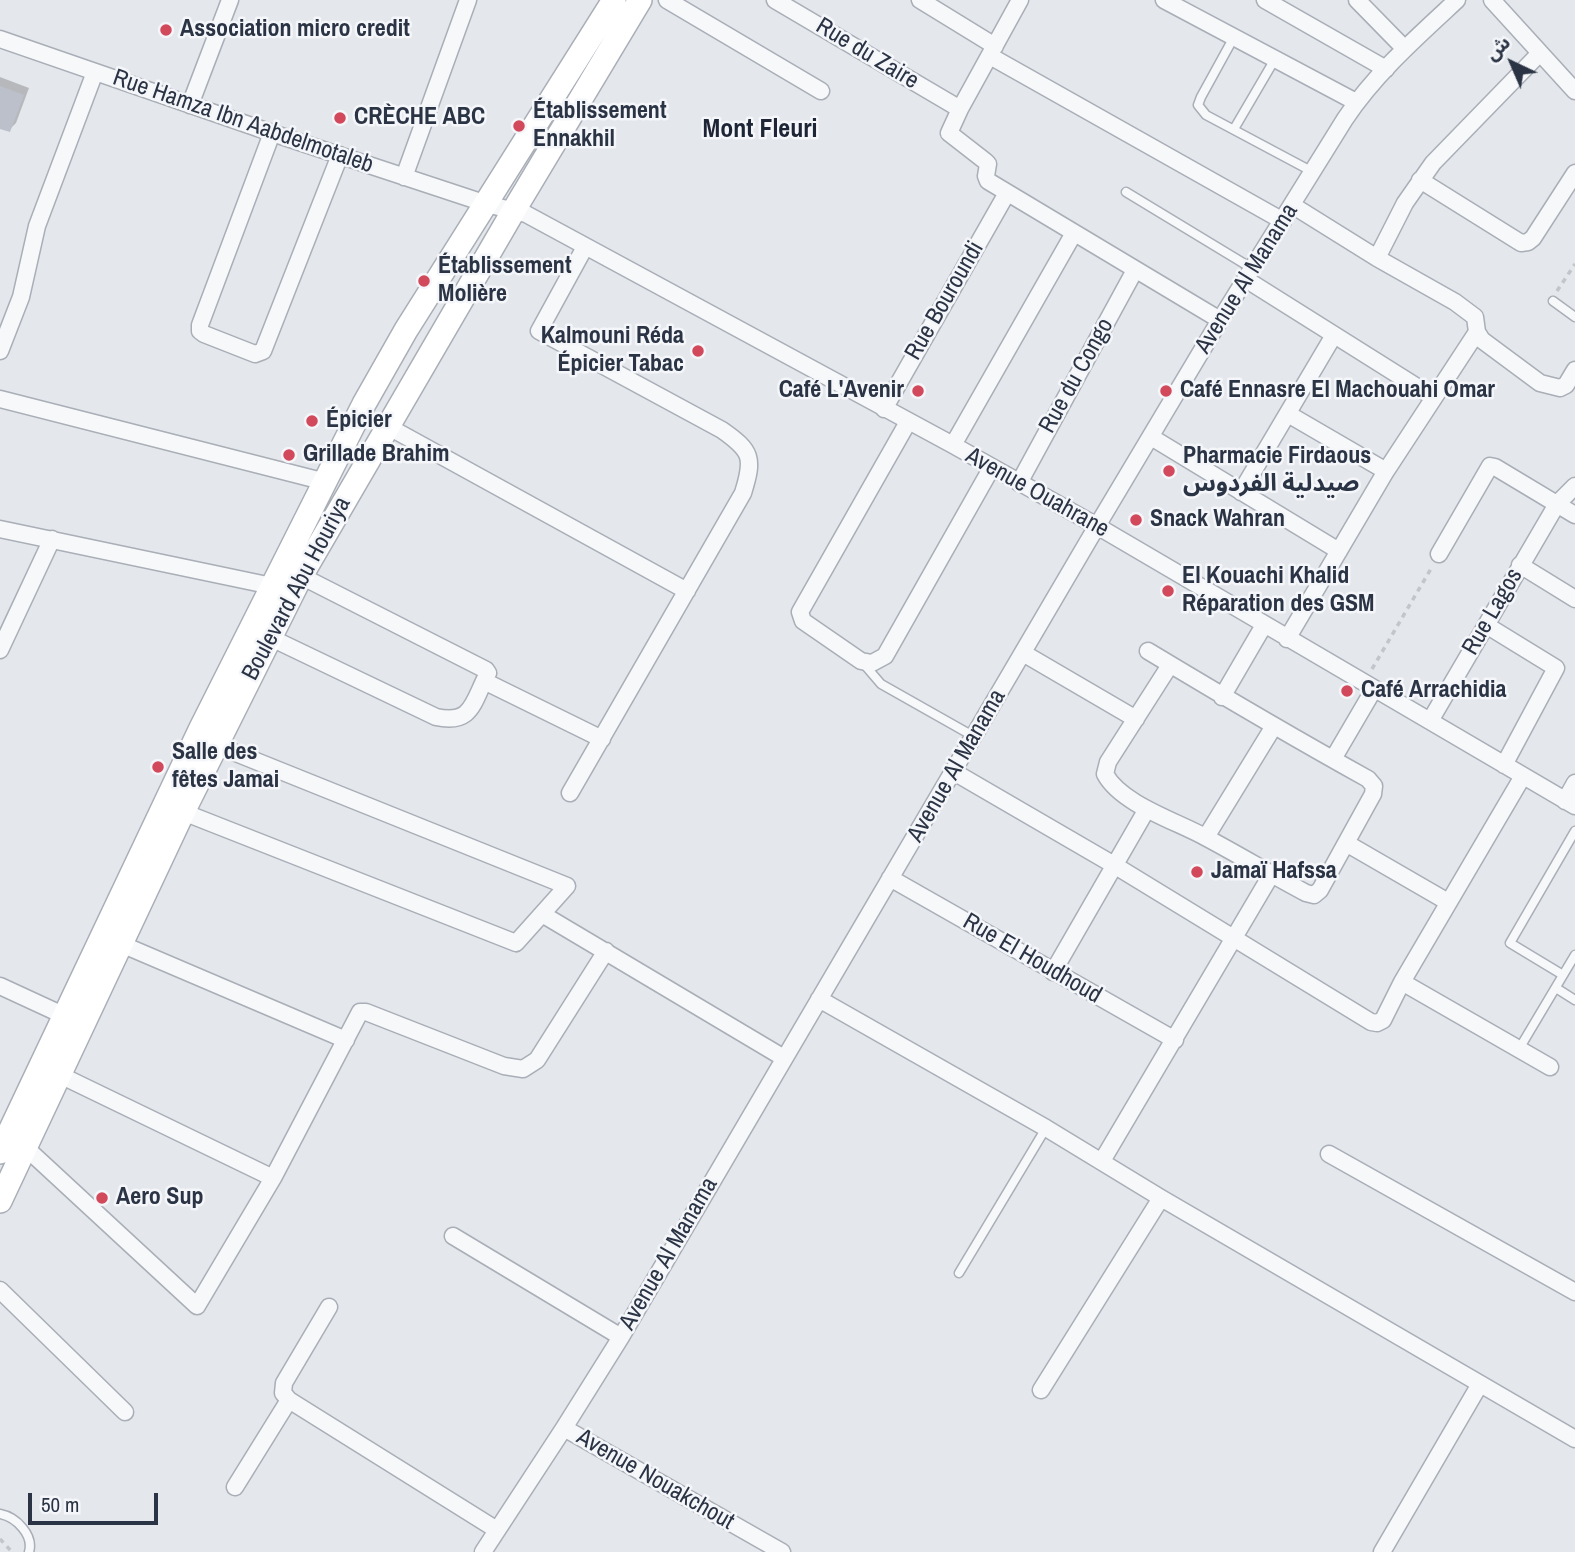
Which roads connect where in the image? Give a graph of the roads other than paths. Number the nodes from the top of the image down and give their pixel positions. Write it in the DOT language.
graph roads {
  1 [pos="230,0"];
  2 [pos="468,0"];
  3 [pos="614,0"];
  4 [pos="640,0"];
  5 [pos="667,0"];
  6 [pos="775,0"];
  7 [pos="920,0"];
  8 [pos="1020,0"];
  9 [pos="1164,0"];
  10 [pos="1265,0"];
  11 [pos="1357,0"];
  12 [pos="1457,0"];
  13 [pos="1492,0"];
  14 [pos="1234,37"];
  15 [pos="0,39"];
  16 [pos="1405,49"];
  17 [pos="992,51"];
  18 [pos="1540,53"];
  19 [pos="1275,59"];
  20 [pos="1386,68"];
  21 [pos="95,72"];
  22 [pos="821,91"];
  23 [pos="1575,91"];
  24 [pos="1356,102"];
  25 [pos="190,104"];
  26 [pos="960,109"];
  27 [pos="551,124"];
  28 [pos="1234,129"];
  29 [pos="272,133"];
  30 [pos="340,155"];
  31 [pos="1313,172"];
  32 [pos="1575,173"];
  33 [pos="404,177"];
  34 [pos="1420,180"];
  35 [pos="1126,192"];
  36 [pos="1007,193"];
  37 [pos="487,204"];
  38 [pos="1292,205"];
  39 [pos="514,210"];
  40 [pos="1283,221"];
  41 [pos="1074,233"];
  42 [pos="585,247"];
  43 [pos="1377,258"];
  44 [pos="1135,270"];
  45 [pos="1250,274"];
  46 [pos="1553,301"];
  47 [pos="1575,317"];
  48 [pos="1220,320"];
  49 [pos="1477,332"];
  50 [pos="1334,335"];
  51 [pos="0,351"];
  52 [pos="1575,370"];
  53 [pos="1433,397"];
  54 [pos="0,399"];
  55 [pos="884,409"];
  56 [pos="1288,414"];
  57 [pos="908,422"];
  58 [pos="387,426"];
  59 [pos="1151,437"];
  60 [pos="953,445"];
  61 [pos="992,467"];
  62 [pos="1386,471"];
  63 [pos="326,482"];
  64 [pos="1019,482"];
  65 [pos="1575,486"];
  66 [pos="1241,492"];
  67 [pos="1557,504"];
  68 [pos="1575,515"];
  69 [pos="1097,526"];
  70 [pos="0,529"];
  71 [pos="52,539"];
  72 [pos="1339,551"];
  73 [pos="1439,554"];
  74 [pos="1520,565"];
  75 [pos="301,576"];
  76 [pos="272,586"];
  77 [pos="687,591"];
  78 [pos="1575,599"];
  79 [pos="1264,625"];
  80 [pos="1486,625"];
  81 [pos="269,637"];
  82 [pos="1287,639"];
  83 [pos="0,650"];
  84 [pos="1148,651"];
  85 [pos="1023,653"];
  86 [pos="861,661"];
  87 [pos="1170,664"];
  88 [pos="484,681"];
  89 [pos="1369,686"];
  90 [pos="1222,696"];
  91 [pos="1136,719"];
  92 [pos="1430,721"];
  93 [pos="1274,726"];
  94 [pos="974,736"];
  95 [pos="602,739"];
  96 [pos="216,745"];
  97 [pos="1333,760"];
  98 [pos="1504,765"];
  99 [pos="954,772"];
  100 [pos="1523,776"];
  101 [pos="1575,783"];
  102 [pos="570,793"];
  103 [pos="1570,803"];
  104 [pos="1147,809"];
  105 [pos="183,812"];
  106 [pos="1575,831"];
  107 [pos="1206,837"];
  108 [pos="1346,843"];
  109 [pos="1114,865"];
  110 [pos="1271,875"];
  111 [pos="890,878"];
  112 [pos="1448,902"];
  113 [pos="542,914"];
  114 [pos="1235,938"];
  115 [pos="121,943"];
  116 [pos="606,951"];
  117 [pos="1575,954"];
  118 [pos="1053,972"];
  119 [pos="1563,975"];
  120 [pos="1402,982"];
  121 [pos="0,986"];
  122 [pos="1556,988"];
  123 [pos="819,999"];
  124 [pos="1575,1000"];
  125 [pos="65,1016"];
  126 [pos="346,1040"];
  127 [pos="1175,1040"];
  128 [pos="1519,1049"];
  129 [pos="785,1058"];
  130 [pos="1550,1067"];
  131 [pos="60,1075"];
  132 [pos="1046,1128"];
  133 [pos="25,1147"];
  134 [pos="0,1152"];
  135 [pos="1329,1154"];
  136 [pos="1102,1161"];
  137 [pos="273,1178"];
  138 [pos="1161,1198"];
  139 [pos="0,1201"];
  140 [pos="453,1236"];
  141 [pos="959,1273"];
  142 [pos="0,1290"];
  143 [pos="1575,1292"];
  144 [pos="329,1307"];
  145 [pos="621,1337"];
  146 [pos="1480,1384"];
  147 [pos="1041,1390"];
  148 [pos="289,1400"];
  149 [pos="125,1412"];
  150 [pos="564,1428"];
  151 [pos="1575,1439"];
  152 [pos="235,1487"];
  153 [pos="0,1514"];
  154 [pos="497,1530"];
  155 [pos="29,1552"];
  156 [pos="483,1552"];
  157 [pos="782,1552"];
  158 [pos="1382,1552"];
  1 -- 25 [label="street"];
  2 -- 33 [label="street"];
  3 -- 27 [label="main road, Boulevard Abu Houriya"];
  4 -- 27 [label="main road, Boulevard Abu Houriya"];
  5 -- 22 [label="street"];
  6 -- 26 [label="street, Rue du Zaire"];
  7 -- 17 [label="street"];
  8 -- 17 [label="street"];
  9 -- 14 [label="street"];
  10 -- 20 [label="street"];
  11 -- 16 [label="street"];
  12 -- 16 [label="street, Avenue Al Manama"];
  13 -- 18 [label="street"];
  14 -- 19 [label="street"];
  14 -- 28 [label="lane"];
  15 -- 21 [label="street, Rue Hamza Ibn Aabdelmotaleb"];
  16 -- 20 [label="street, Avenue Al Manama"];
  17 -- 26 [label="street"];
  17 -- 40 [label="street"];
  18 -- 23 [label="street"];
  18 -- 34 [label="street"];
  19 -- 24 [label="street"];
  19 -- 28 [label="lane"];
  20 -- 24 [label="street, Avenue Al Manama"];
  21 -- 25 [label="street, Rue Hamza Ibn Aabdelmotaleb"];
  21 -- 51 [label="street"];
  24 -- 31 [label="street, Avenue Al Manama"];
  25 -- 29 [label="street, Rue Hamza Ibn Aabdelmotaleb"];
  26 -- 36 [label="street"];
  27 -- 37 [label="main road, Boulevard Abu Houriya"];
  27 -- 39 [label="main road, Boulevard Abu Houriya"];
  28 -- 31 [label="lane"];
  29 -- 30 [label="street, Rue Hamza Ibn Aabdelmotaleb"];
  29 -- 30 [label="street"];
  30 -- 33 [label="street, Rue Hamza Ibn Aabdelmotaleb"];
  31 -- 38 [label="street, Avenue Al Manama"];
  32 -- 34 [label="street"];
  33 -- 37 [label="street, Rue Hamza Ibn Aabdelmotaleb"];
  34 -- 43 [label="street"];
  35 -- 45 [label="lane"];
  36 -- 41 [label="street"];
  36 -- 55 [label="street, Rue Bouroundi"];
  37 -- 39 [label="street, Avenue Ouahrane"];
  37 -- 63 [label="main road, Boulevard Abu Houriya"];
  38 -- 40 [label="street, Avenue Al Manama"];
  38 -- 43 [label="street"];
  39 -- 42 [label="street, Avenue Ouahrane"];
  39 -- 58 [label="main road, Boulevard Abu Houriya"];
  40 -- 45 [label="street, Avenue Al Manama"];
  41 -- 44 [label="street"];
  41 -- 60 [label="street"];
  42 -- 55 [label="street, Avenue Ouahrane"];
  42 -- 77 [label="street"];
  43 -- 49 [label="street"];
  44 -- 48 [label="street"];
  44 -- 64 [label="street, Rue du Congo"];
  45 -- 48 [label="street, Avenue Al Manama"];
  45 -- 50 [label="street"];
  46 -- 47 [label="lane"];
  48 -- 59 [label="street, Avenue Al Manama"];
  49 -- 52 [label="street"];
  49 -- 53 [label="street"];
  50 -- 53 [label="street"];
  50 -- 56 [label="street"];
  53 -- 62 [label="street"];
  54 -- 63 [label="street"];
  55 -- 57 [label="street, Avenue Ouahrane"];
  56 -- 62 [label="street"];
  56 -- 66 [label="street"];
  57 -- 60 [label="street, Avenue Ouahrane"];
  57 -- 86 [label="street"];
  58 -- 75 [label="main road, Boulevard Abu Houriya"];
  58 -- 77 [label="street"];
  59 -- 66 [label="street"];
  59 -- 69 [label="street, Avenue Al Manama"];
  60 -- 61 [label="street, Avenue Ouahrane"];
  61 -- 64 [label="street, Avenue Ouahrane"];
  61 -- 86 [label="street"];
  62 -- 72 [label="street"];
  63 -- 76 [label="main road, Boulevard Abu Houriya"];
  64 -- 69 [label="street, Avenue Ouahrane"];
  65 -- 67 [label="street, Rue Lagos"];
  66 -- 72 [label="street"];
  67 -- 68 [label="street"];
  67 -- 73 [label="street"];
  67 -- 74 [label="street, Rue Lagos"];
  69 -- 79 [label="street, Avenue Ouahrane"];
  69 -- 85 [label="street, Avenue Al Manama"];
  70 -- 71 [label="street"];
  71 -- 76 [label="street"];
  71 -- 83 [label="street"];
  72 -- 82 [label="street"];
  74 -- 78 [label="street"];
  74 -- 80 [label="street, Rue Lagos"];
  75 -- 81 [label="main road, Boulevard Abu Houriya"];
  75 -- 88 [label="street"];
  76 -- 125 [label="main road, Boulevard Abu Houriya"];
  77 -- 95 [label="street"];
  79 -- 82 [label="street, Avenue Ouahrane"];
  79 -- 90 [label="street"];
  80 -- 92 [label="street, Rue Lagos"];
  80 -- 98 [label="street"];
  81 -- 88 [label="street"];
  81 -- 96 [label="main road, Boulevard Abu Houriya"];
  82 -- 89 [label="street, Avenue Ouahrane"];
  84 -- 87 [label="street"];
  85 -- 91 [label="street"];
  85 -- 94 [label="street, Avenue Al Manama"];
  86 -- 94 [label="lane"];
  87 -- 90 [label="street"];
  87 -- 91 [label="street"];
  88 -- 95 [label="street"];
  89 -- 92 [label="street, Avenue Ouahrane"];
  89 -- 97 [label="street"];
  90 -- 93 [label="street"];
  91 -- 104 [label="street"];
  92 -- 98 [label="street, Avenue Ouahrane"];
  93 -- 97 [label="street"];
  93 -- 107 [label="street"];
  94 -- 99 [label="street, Avenue Al Manama"];
  95 -- 102 [label="street"];
  96 -- 105 [label="main road, Boulevard Abu Houriya"];
  96 -- 113 [label="street"];
  97 -- 108 [label="street"];
  98 -- 100 [label="street, Avenue Ouahrane"];
  99 -- 109 [label="street"];
  99 -- 111 [label="street, Avenue Al Manama"];
  100 -- 103 [label="street, Avenue Ouahrane"];
  100 -- 112 [label="street"];
  101 -- 103 [label="street"];
  104 -- 107 [label="street"];
  104 -- 109 [label="street"];
  105 -- 113 [label="street"];
  105 -- 115 [label="main road, Boulevard Abu Houriya"];
  106 -- 119 [label="lane"];
  107 -- 110 [label="street"];
  108 -- 110 [label="street"];
  108 -- 112 [label="street"];
  109 -- 114 [label="street"];
  109 -- 118 [label="street"];
  110 -- 114 [label="street"];
  111 -- 118 [label="street, Rue El Houdhoud"];
  111 -- 123 [label="street, Avenue Al Manama"];
  112 -- 120 [label="street"];
  113 -- 116 [label="street"];
  114 -- 120 [label="street"];
  114 -- 127 [label="street"];
  115 -- 126 [label="street"];
  115 -- 131 [label="main road, Boulevard Abu Houriya"];
  116 -- 126 [label="street"];
  116 -- 129 [label="street"];
  117 -- 119 [label="lane"];
  118 -- 127 [label="street, Rue El Houdhoud"];
  119 -- 122 [label="lane"];
  120 -- 128 [label="street"];
  121 -- 125 [label="street"];
  122 -- 124 [label="lane"];
  122 -- 128 [label="lane"];
  123 -- 129 [label="street, Avenue Al Manama"];
  123 -- 132 [label="street"];
  125 -- 134 [label="main road, Boulevard Abu Houriya"];
  126 -- 137 [label="street"];
  127 -- 136 [label="street"];
  128 -- 130 [label="street"];
  129 -- 145 [label="street, Avenue Al Manama"];
  131 -- 133 [label="main road, Boulevard Abu Houriya"];
  131 -- 137 [label="street"];
  132 -- 136 [label="street"];
  132 -- 141 [label="lane"];
  133 -- 137 [label="street"];
  133 -- 139 [label="main road, Boulevard Abu Houriya"];
  135 -- 143 [label="street"];
  136 -- 138 [label="street"];
  138 -- 146 [label="street"];
  138 -- 147 [label="street"];
  140 -- 145 [label="street"];
  142 -- 149 [label="street"];
  144 -- 148 [label="street"];
  145 -- 150 [label="street, Avenue Al Manama"];
  146 -- 151 [label="street"];
  146 -- 158 [label="street"];
  148 -- 152 [label="street"];
  148 -- 154 [label="street"];
  150 -- 154 [label="street, Avenue Al Manama"];
  150 -- 157 [label="street, Avenue Nouakchout"];
  153 -- 155 [label="lane"];
  154 -- 156 [label="street, Avenue Al Manama"];
}
